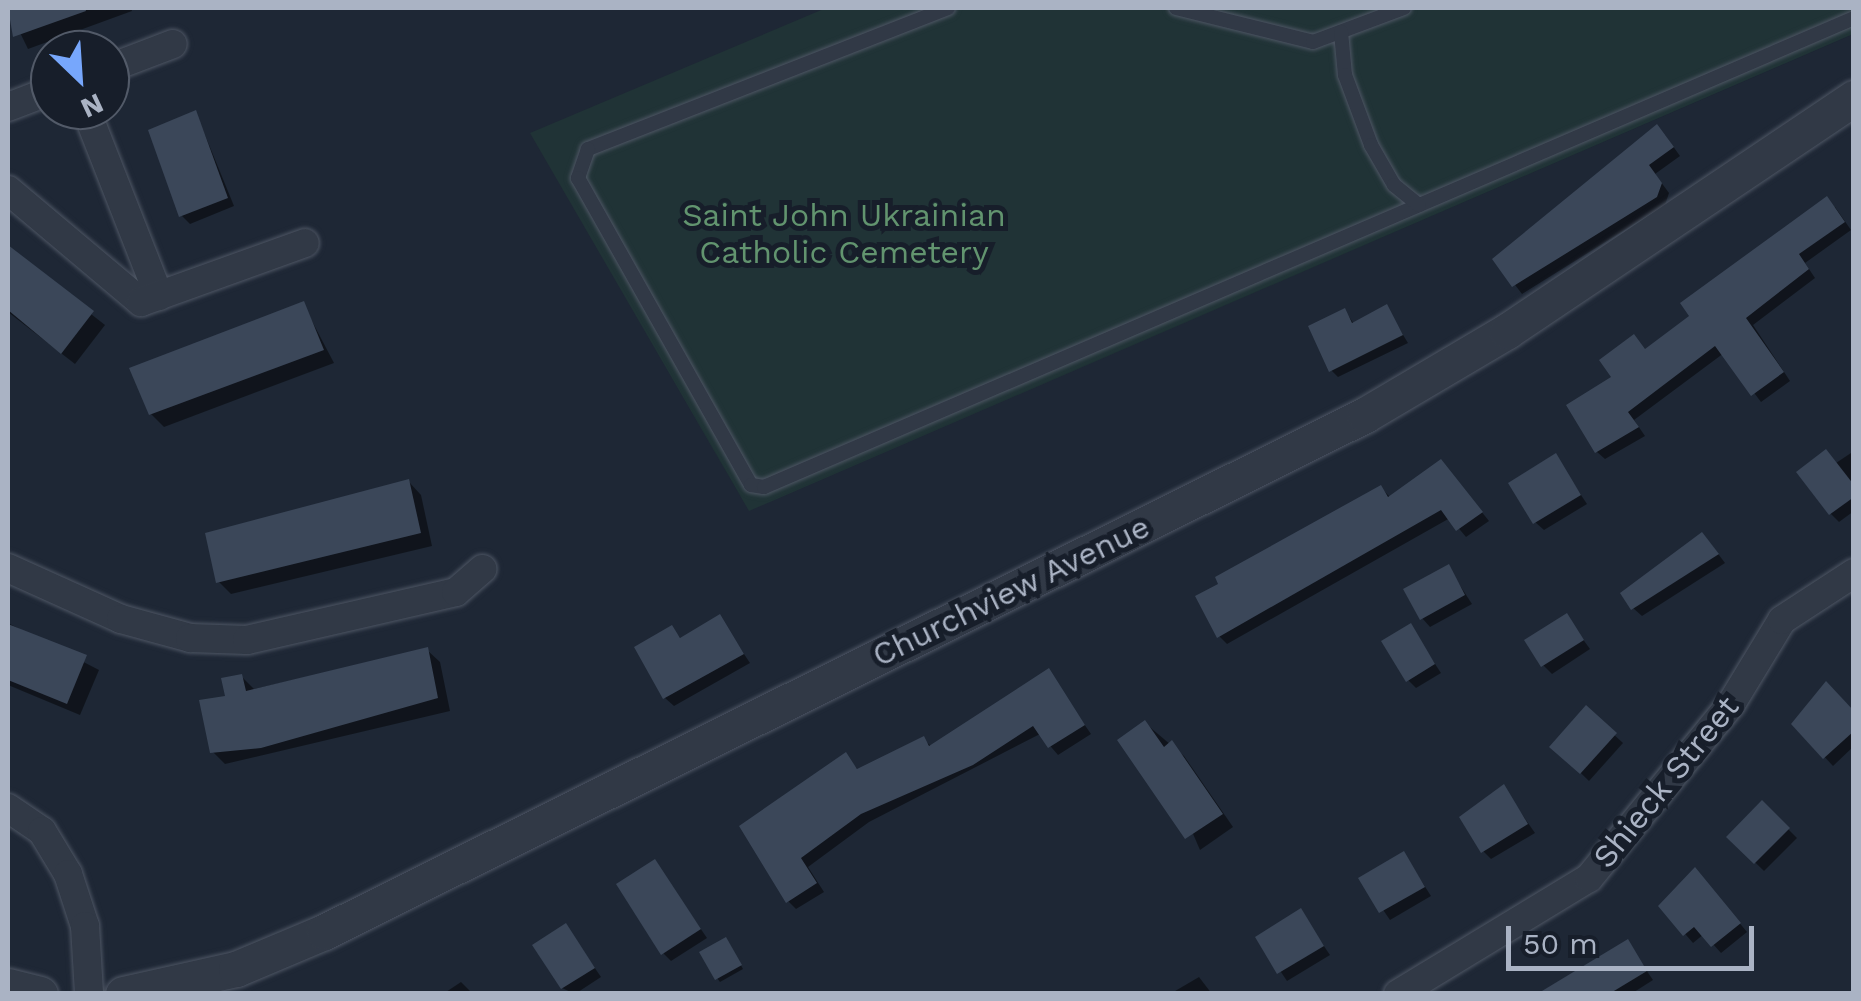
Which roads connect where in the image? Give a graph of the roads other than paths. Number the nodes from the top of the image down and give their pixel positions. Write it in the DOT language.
graph roads {
  1 [pos="948,8"];
  2 [pos="1176,8"];
  3 [pos="1404,8"];
  4 [pos="1854,18"];
  5 [pos="1341,32"];
  6 [pos="173,44"];
  7 [pos="130,60"];
  8 [pos="1854,98"];
  9 [pos="94,130"];
  10 [pos="8,190"];
  11 [pos="1419,205"];
  12 [pos="304,243"];
  13 [pos="160,296"];
  14 [pos="8,568"];
  15 [pos="482,568"];
  16 [pos="1854,573"];
  17 [pos="8,808"];
  18 [pos="8,986"];
  19 [pos="40,994"];
  20 [pos="88,994"];
  21 [pos="124,994"];
  22 [pos="1398,994"];
  1 -- 11 [label="lane"];
  2 -- 5 [label="lane"];
  3 -- 5 [label="lane"];
  4 -- 11 [label="lane"];
  5 -- 11 [label="lane"];
  6 -- 7 [label="street"];
  8 -- 21 [label="street, Churchview Avenue"];
  9 -- 13 [label="street"];
  10 -- 13 [label="street"];
  12 -- 13 [label="street"];
  14 -- 15 [label="street"];
  16 -- 22 [label="street, Shieck Street"];
  17 -- 20 [label="street"];
  18 -- 19 [label="street"];
}
